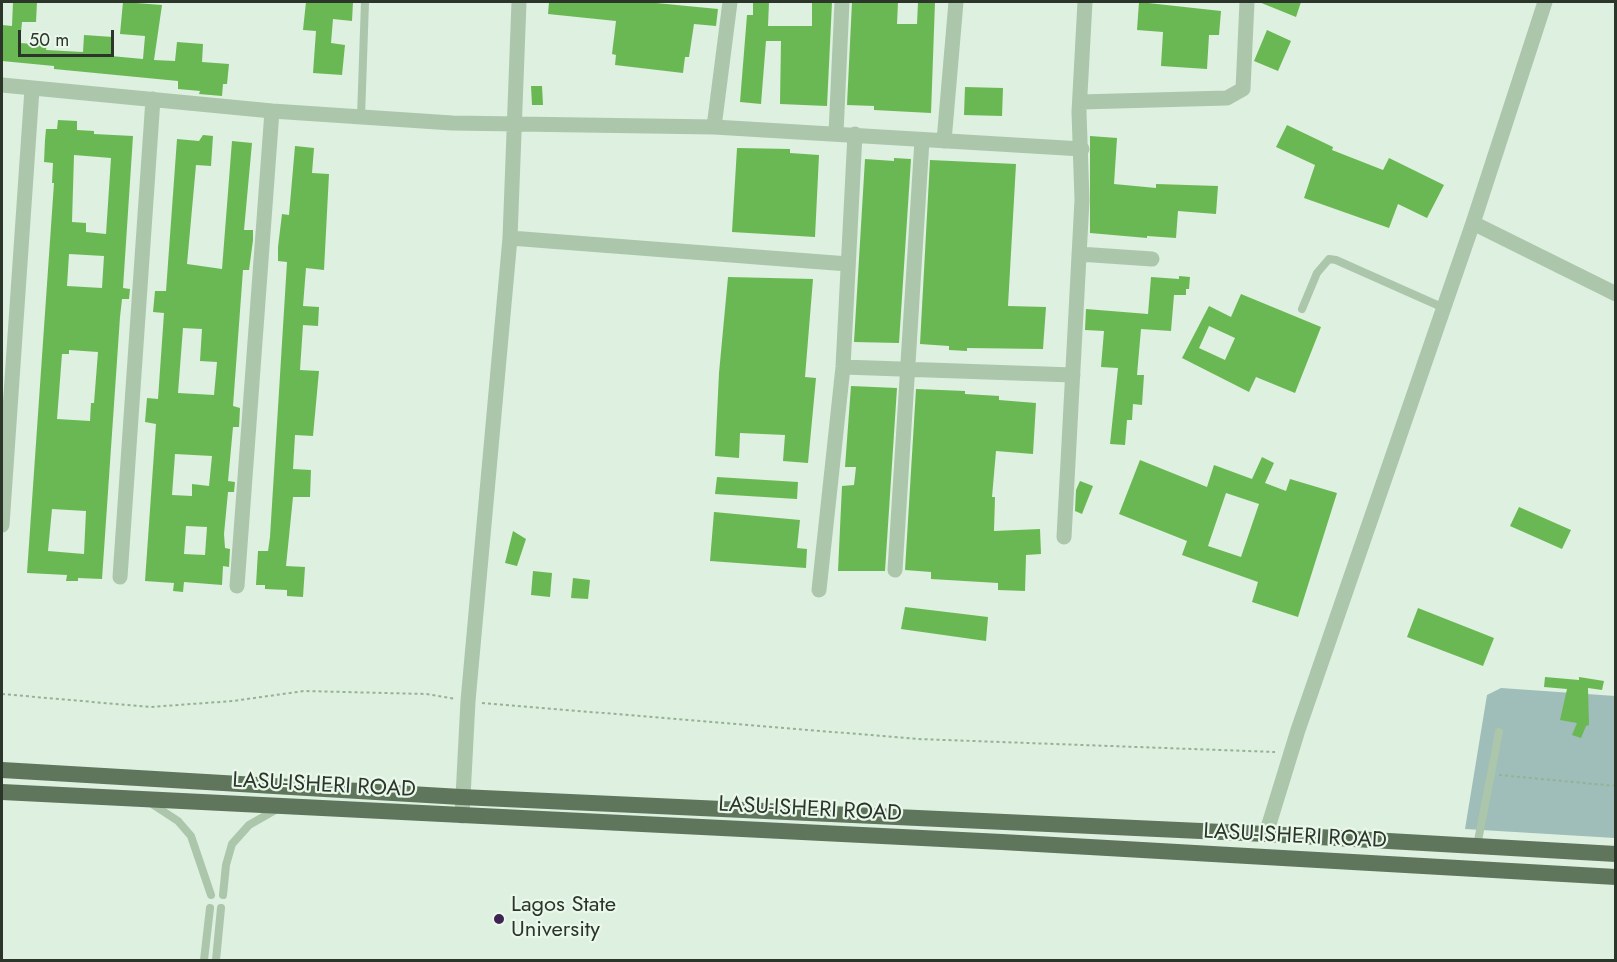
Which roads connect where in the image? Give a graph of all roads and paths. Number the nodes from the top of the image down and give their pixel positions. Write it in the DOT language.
graph roads {
  1 [pos="365,2"];
  2 [pos="519,2"];
  3 [pos="730,2"];
  4 [pos="842,2"];
  5 [pos="956,2"];
  6 [pos="1085,2"];
  7 [pos="1247,2"];
  8 [pos="1545,2"];
  9 [pos="2,85"];
  10 [pos="32,88"];
  11 [pos="153,99"];
  12 [pos="1080,102"];
  13 [pos="272,111"];
  14 [pos="361,117"];
  15 [pos="514,122"];
  16 [pos="714,127"];
  17 [pos="836,133"];
  18 [pos="855,134"];
  19 [pos="922,140"];
  20 [pos="945,141"];
  21 [pos="1082,149"];
  22 [pos="1473,223"];
  23 [pos="510,238"];
  24 [pos="1079,254"];
  25 [pos="1152,259"];
  26 [pos="848,264"];
  27 [pos="1616,294"];
  28 [pos="1444,308"];
  29 [pos="1302,309"];
  30 [pos="843,367"];
  31 [pos="907,368"];
  32 [pos="1073,375"];
  33 [pos="2,525"];
  34 [pos="1064,537"];
  35 [pos="895,570"];
  36 [pos="120,577"];
  37 [pos="237,586"];
  38 [pos="819,590"];
  39 [pos="2,694"];
  40 [pos="468,701"];
  41 [pos="1498,732"];
  42 [pos="1291,753"];
  43 [pos="2,770"];
  44 [pos="1491,775"];
  45 [pos="1616,786"];
  46 [pos="2,792"];
  47 [pos="461,797"];
  48 [pos="146,800"];
  49 [pos="284,805"];
  50 [pos="462,816"];
  51 [pos="1266,834"];
  52 [pos="1477,846"];
  53 [pos="1616,854"];
  54 [pos="1616,877"];
  55 [pos="211,895"];
  56 [pos="223,895"];
  57 [pos="210,908"];
  58 [pos="221,908"];
  59 [pos="204,960"];
  60 [pos="216,960"];
  1 -- 14 [label="lane"];
  2 -- 15 [label="street"];
  3 -- 16 [label="street"];
  4 -- 17 [label="street"];
  5 -- 20 [label="street"];
  6 -- 12 [label="street"];
  7 -- 12 [label="street"];
  8 -- 22 [label="street"];
  9 -- 10 [label="street"];
  10 -- 11 [label="street"];
  10 -- 33 [label="street"];
  11 -- 13 [label="street"];
  11 -- 36 [label="street"];
  12 -- 21 [label="street"];
  13 -- 14 [label="street"];
  13 -- 37 [label="street"];
  14 -- 15 [label="street"];
  15 -- 16 [label="street"];
  15 -- 23 [label="street"];
  16 -- 17 [label="street"];
  17 -- 18 [label="street"];
  18 -- 19 [label="street"];
  18 -- 26 [label="street"];
  19 -- 20 [label="street"];
  19 -- 31 [label="street"];
  20 -- 21 [label="street"];
  21 -- 24 [label="street"];
  22 -- 27 [label="street"];
  22 -- 28 [label="street"];
  23 -- 26 [label="street"];
  23 -- 40 [label="street"];
  24 -- 25 [label="street"];
  24 -- 32 [label="street"];
  26 -- 30 [label="street"];
  28 -- 29 [label="lane"];
  28 -- 42 [label="street"];
  30 -- 31 [label="street"];
  30 -- 38 [label="street"];
  31 -- 32 [label="street"];
  31 -- 35 [label="street"];
  32 -- 34 [label="street"];
  39 -- 40 [label="path"];
  40 -- 42 [label="path"];
  40 -- 47 [label="street"];
  41 -- 44 [label="lane"];
  42 -- 51 [label="street"];
  43 -- 47 [label="main road, LASU-ISHERI ROAD"];
  44 -- 45 [label="path"];
  44 -- 52 [label="lane"];
  46 -- 48 [label="main road, LASU-ISHERI ROAD"];
  47 -- 50 [label="street"];
  47 -- 51 [label="main road, LASU-ISHERI ROAD"];
  48 -- 49 [label="main road, LASU-ISHERI ROAD"];
  48 -- 55 [label="lane"];
  49 -- 50 [label="main road, LASU-ISHERI ROAD"];
  49 -- 56 [label="lane"];
  50 -- 54 [label="main road, LASU-ISHERI ROAD"];
  51 -- 52 [label="main road, LASU-ISHERI ROAD"];
  52 -- 53 [label="main road, LASU-ISHERI ROAD"];
  57 -- 59 [label="lane"];
  58 -- 60 [label="lane"];
}
